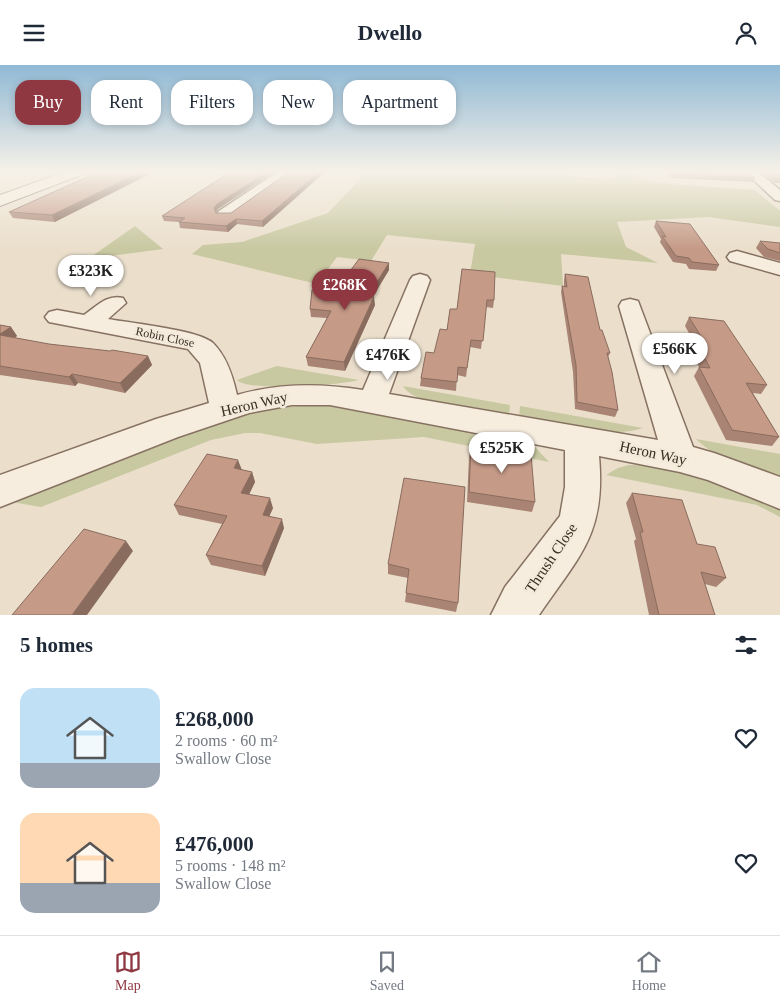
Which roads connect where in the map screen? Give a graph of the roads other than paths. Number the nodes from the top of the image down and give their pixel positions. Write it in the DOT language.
graph roads {
  1 [pos="249,198"];
  2 [pos="225,214"];
  3 [pos="744,263"];
  4 [pos="780,269"];
  5 [pos="420,280"];
  6 [pos="115,303"];
  7 [pos="630,305"];
  8 [pos="57,317"];
  9 [pos="90,322"];
  10 [pos="372,402"];
  11 [pos="225,409"];
  12 [pos="581,439"];
  13 [pos="680,458"];
  14 [pos="0,491"];
  15 [pos="780,493"];
  16 [pos="513,615"];
  1 -- 2 [label="street"];
  3 -- 4 [label="street"];
  5 -- 10 [label="street"];
  6 -- 9 [label="street"];
  7 -- 13 [label="street"];
  8 -- 9 [label="street, Robin Close"];
  9 -- 11 [label="street, Robin Close"];
  10 -- 11 [label="street, Heron Way"];
  10 -- 12 [label="street, Heron Way"];
  11 -- 14 [label="street, Heron Way"];
  12 -- 13 [label="street, Heron Way"];
  12 -- 16 [label="street, Thrush Close"];
  13 -- 15 [label="street, Heron Way"];
}
